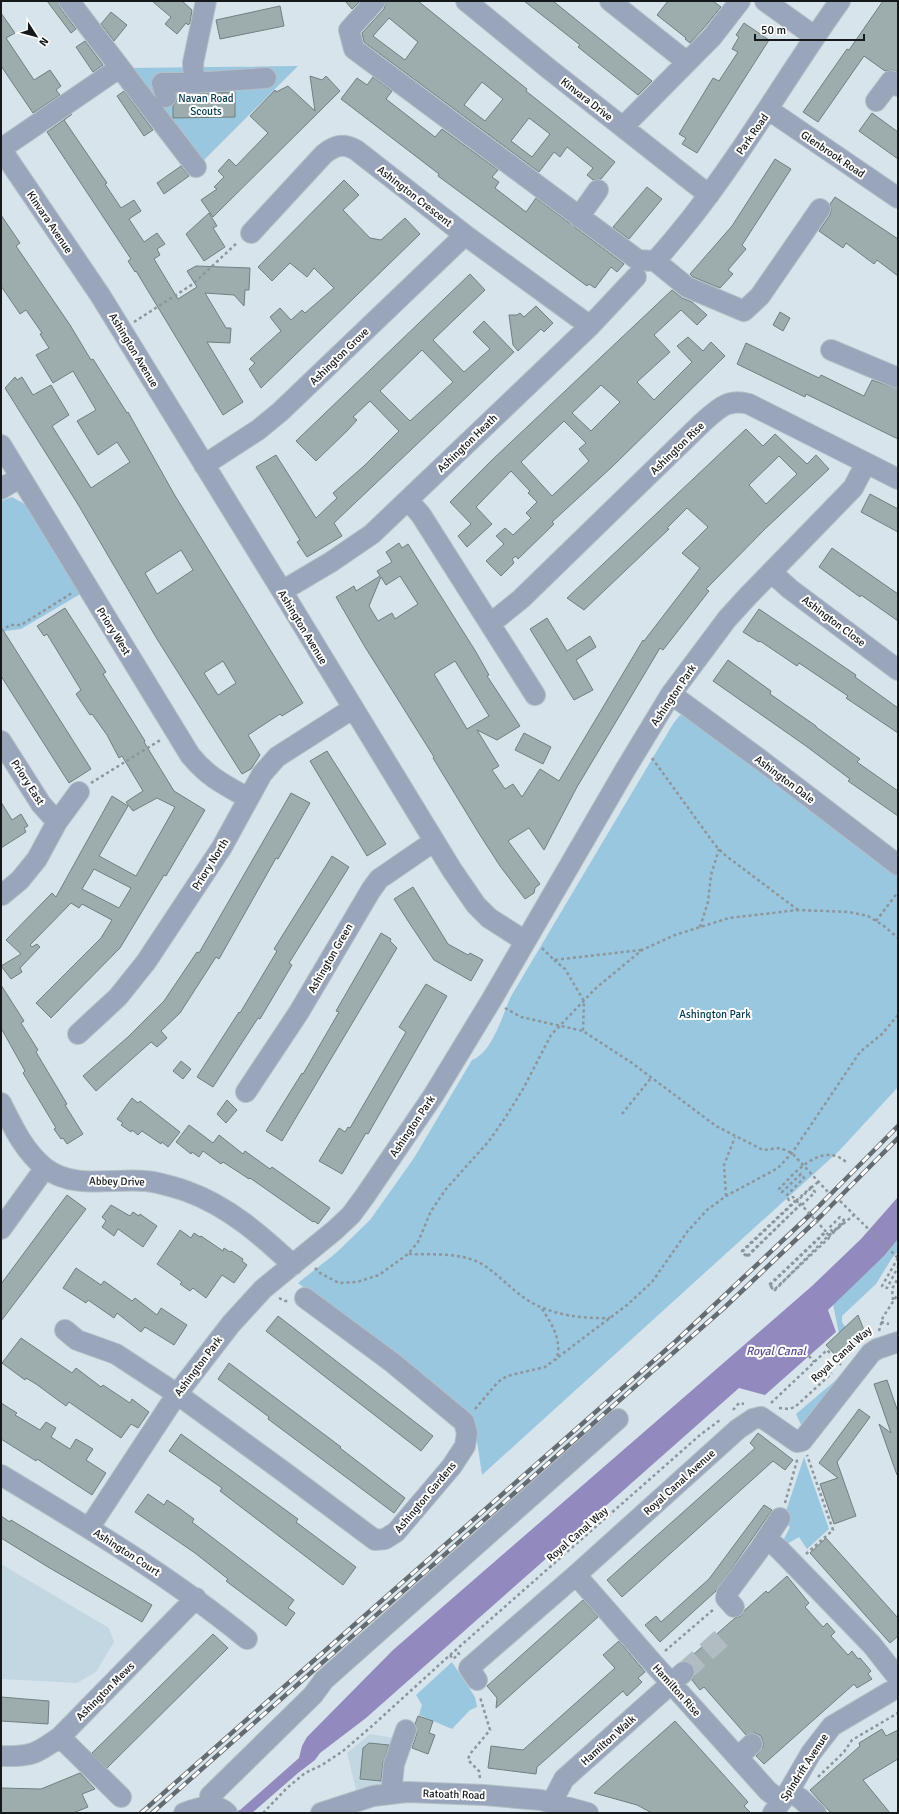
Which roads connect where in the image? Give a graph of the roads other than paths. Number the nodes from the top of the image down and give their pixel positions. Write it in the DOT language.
graph roads {
  1 [pos="69,1"];
  2 [pos="206,1"];
  3 [pos="376,1"];
  4 [pos="466,1"];
  5 [pos="610,1"];
  6 [pos="740,1"];
  7 [pos="765,1"];
  8 [pos="840,1"];
  9 [pos="814,36"];
  10 [pos="687,62"];
  11 [pos="119,68"];
  12 [pos="266,78"];
  13 [pos="194,83"];
  14 [pos="898,86"];
  15 [pos="166,97"];
  16 [pos="876,101"];
  17 [pos="769,110"];
  18 [pos="623,127"];
  19 [pos="1,149"];
  20 [pos="196,167"];
  21 [pos="598,190"];
  22 [pos="709,195"];
  23 [pos="898,198"];
  24 [pos="820,209"];
  25 [pos="579,217"];
  26 [pos="251,233"];
  27 [pos="465,235"];
  28 [pos="655,261"];
  29 [pos="636,277"];
  30 [pos="100,295"];
  31 [pos="590,326"];
  32 [pos="831,350"];
  33 [pos="895,371"];
  34 [pos="1,444"];
  35 [pos="866,463"];
  36 [pos="204,466"];
  37 [pos="20,477"];
  38 [pos="898,479"];
  39 [pos="1,489"];
  40 [pos="408,500"];
  41 [pos="771,572"];
  42 [pos="282,591"];
  43 [pos="490,624"];
  44 [pos="898,670"];
  45 [pos="671,694"];
  46 [pos="535,695"];
  47 [pos="352,709"];
  48 [pos="1,741"];
  49 [pos="79,792"];
  50 [pos="248,798"];
  51 [pos="56,822"];
  52 [pos="433,842"];
  53 [pos="898,865"];
  54 [pos="2,895"];
  55 [pos="532,943"];
  56 [pos="78,1034"];
  57 [pos="246,1092"];
  58 [pos="1,1103"];
  59 [pos="45,1168"];
  60 [pos="1,1228"];
  61 [pos="298,1260"];
  62 [pos="305,1298"];
  63 [pos="65,1330"];
  64 [pos="898,1342"];
  65 [pos="177,1394"];
  66 [pos="618,1420"];
  67 [pos="1,1476"];
  68 [pos="780,1518"];
  69 [pos="90,1528"];
  70 [pos="767,1539"];
  71 [pos="576,1575"];
  72 [pos="196,1598"];
  73 [pos="730,1602"];
  74 [pos="247,1639"];
  75 [pos="678,1678"];
  76 [pos="898,1678"];
  77 [pos="477,1680"];
  78 [pos="898,1687"];
  79 [pos="406,1730"];
  80 [pos="60,1737"];
  81 [pos="752,1744"];
  82 [pos="1,1756"];
  83 [pos="738,1758"];
  84 [pos="391,1794"];
  85 [pos="121,1797"];
  86 [pos="786,1801"];
  87 [pos="552,1802"];
  88 [pos="220,1810"];
  89 [pos="184,1813"];
  90 [pos="321,1813"];
  91 [pos="588,1813"];
  92 [pos="816,1813"];
  1 -- 11 [label="street"];
  2 -- 13 [label="street"];
  3 -- 25 [label="street"];
  4 -- 18 [label="street, Kinvara Drive"];
  5 -- 10 [label="street"];
  6 -- 10 [label="street"];
  7 -- 9 [label="street"];
  8 -- 9 [label="street, Park Road"];
  9 -- 17 [label="street, Park Road"];
  10 -- 18 [label="street"];
  11 -- 19 [label="street"];
  11 -- 20 [label="street"];
  12 -- 13 [label="street"];
  13 -- 15 [label="street"];
  14 -- 16 [label="street"];
  17 -- 22 [label="street, Park Road"];
  17 -- 23 [label="street, Glenbrook Road"];
  18 -- 22 [label="street, Kinvara Drive"];
  19 -- 30 [label="street, Kinvara Avenue"];
  21 -- 25 [label="street"];
  22 -- 28 [label="street, Park Road"];
  24 -- 28 [label="street"];
  25 -- 28 [label="street"];
  26 -- 27 [label="street, Ashington Crescent"];
  27 -- 31 [label="street, Ashington Crescent"];
  27 -- 36 [label="street, Ashington Grove"];
  29 -- 31 [label="street, Ashington Heath"];
  30 -- 36 [label="street, Ashington Avenue"];
  31 -- 40 [label="street, Ashington Heath"];
  32 -- 33 [label="street"];
  34 -- 37 [label="street, Priory West"];
  35 -- 38 [label="street, Ashington Rise"];
  35 -- 41 [label="street, Ashington Park"];
  35 -- 43 [label="street, Ashington Rise"];
  36 -- 42 [label="street, Ashington Avenue"];
  37 -- 39 [label="street"];
  37 -- 50 [label="street, Priory West"];
  40 -- 42 [label="street, Ashington Heath"];
  40 -- 43 [label="street"];
  41 -- 44 [label="street, Ashington Close"];
  41 -- 45 [label="street, Ashington Park"];
  42 -- 47 [label="street, Ashington Avenue"];
  43 -- 46 [label="street"];
  45 -- 53 [label="street, Ashington Dale"];
  45 -- 55 [label="street, Ashington Park"];
  47 -- 50 [label="street, Priory North"];
  47 -- 52 [label="street, Ashington Avenue"];
  48 -- 51 [label="street, Priory East"];
  49 -- 51 [label="street"];
  50 -- 56 [label="street, Priory North"];
  51 -- 54 [label="street"];
  52 -- 55 [label="street, Ashington Avenue"];
  52 -- 57 [label="street, Ashington Green"];
  55 -- 61 [label="street, Ashington Park"];
  58 -- 59 [label="street, Abbey Drive"];
  59 -- 60 [label="street"];
  59 -- 61 [label="street, Abbey Drive"];
  61 -- 65 [label="street, Ashington Park"];
  62 -- 65 [label="street, Ashington Gardens"];
  63 -- 65 [label="street"];
  64 -- 71 [label="street, Royal Canal Avenue"];
  65 -- 69 [label="street, Ashington Park"];
  66 -- 88 [label="street"];
  67 -- 69 [label="street, Ashington Court"];
  68 -- 70 [label="street"];
  69 -- 72 [label="street, Ashington Court"];
  70 -- 73 [label="street"];
  70 -- 76 [label="street"];
  71 -- 75 [label="street, Hamilton Rise"];
  71 -- 77 [label="street, Royal Canal Avenue"];
  72 -- 74 [label="street, Ashington Court"];
  72 -- 80 [label="street, Ashington Mews"];
  75 -- 83 [label="street, Hamilton Rise"];
  75 -- 87 [label="street, Hamilton Walk"];
  78 -- 86 [label="street, Spindrift Avenue"];
  79 -- 84 [label="street"];
  80 -- 82 [label="street, Ashington Mews"];
  80 -- 85 [label="street"];
  81 -- 83 [label="street"];
  83 -- 86 [label="street, Hamilton Rise"];
  84 -- 87 [label="street, Ratoath Road"];
  84 -- 90 [label="street, Ratoath Road"];
  86 -- 92 [label="street, Hamilton Rise"];
  87 -- 91 [label="street, Ratoath Road"];
  88 -- 89 [label="street"];
}
